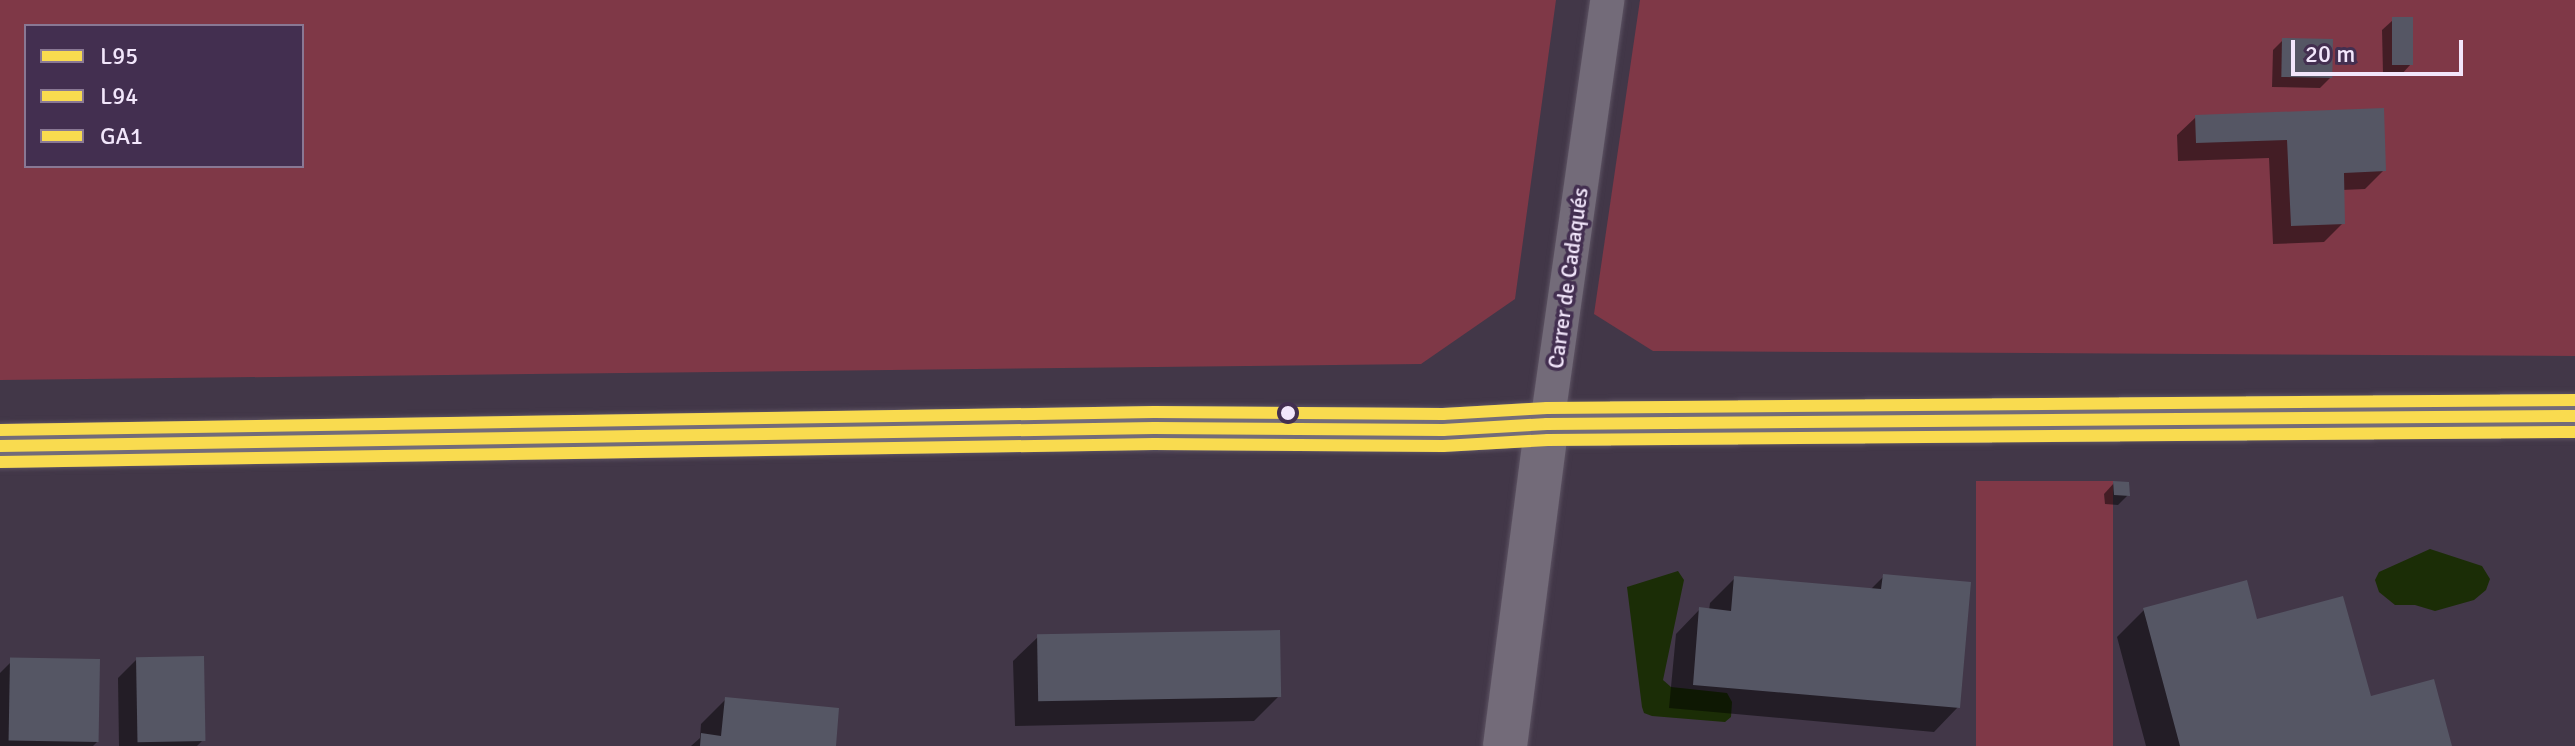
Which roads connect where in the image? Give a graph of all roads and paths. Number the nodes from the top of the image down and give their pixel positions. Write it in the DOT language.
graph roads {
  1 [pos="1607,0"];
  2 [pos="2575,416"];
  3 [pos="1547,424"];
  4 [pos="0,446"];
  5 [pos="1505,746"];
  1 -- 3 [label="street, Carrer de Cadaqués"];
  2 -- 3 [label="street"];
  3 -- 4 [label="street"];
  3 -- 5 [label="street, Carrer de Cadaqués"];
}
